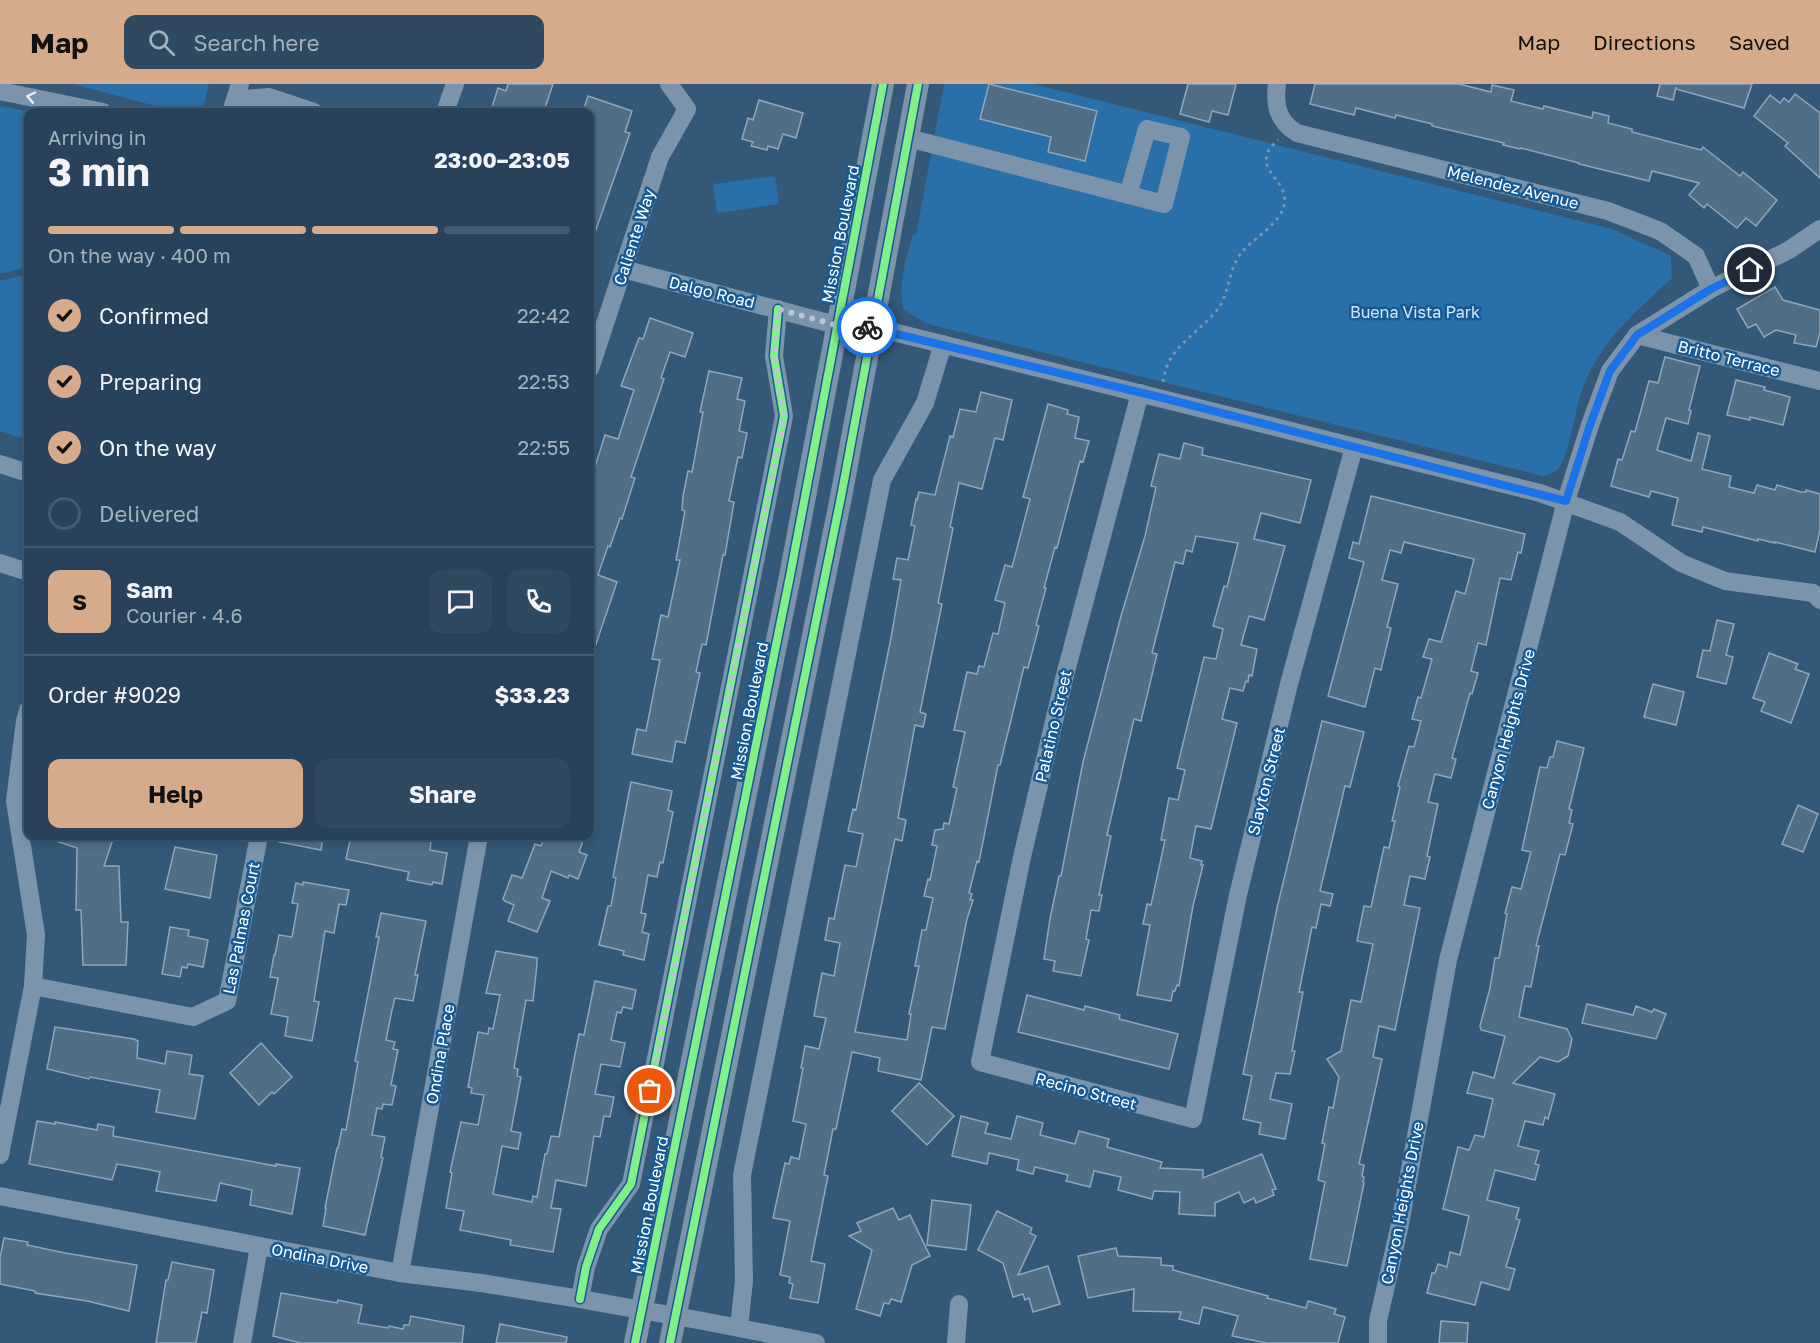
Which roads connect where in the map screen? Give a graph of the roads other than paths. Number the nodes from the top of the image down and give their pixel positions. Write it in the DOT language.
graph roads {
  1 [pos="455,84"];
  2 [pos="669,84"];
  3 [pos="883,84"];
  4 [pos="918,84"];
  5 [pos="1277,84"];
  6 [pos="0,91"];
  7 [pos="235,99"];
  8 [pos="83,108"];
  9 [pos="247,108"];
  10 [pos="302,108"];
  11 [pos="446,108"];
  12 [pos="908,138"];
  13 [pos="1128,195"];
  14 [pos="1820,229"];
  15 [pos="623,269"];
  16 [pos="1711,289"];
  17 [pos="778,309"];
  18 [pos="836,325"];
  19 [pos="873,327"];
  20 [pos="1637,335"];
  21 [pos="943,344"];
  22 [pos="594,357"];
  23 [pos="1820,381"];
  24 [pos="1140,393"];
  25 [pos="1354,447"];
  26 [pos="0,464"];
  27 [pos="24,472"];
  28 [pos="1566,501"];
  29 [pos="0,563"];
  30 [pos="24,571"];
  31 [pos="1820,600"];
  32 [pos="24,729"];
  33 [pos="259,840"];
  34 [pos="478,840"];
  35 [pos="33,986"];
  36 [pos="980,1062"];
  37 [pos="1193,1119"];
  38 [pos="0,1155"];
  39 [pos="0,1197"];
  40 [pos="259,1247"];
  41 [pos="400,1273"];
  42 [pos="580,1299"];
  43 [pos="959,1304"];
  44 [pos="641,1310"];
  45 [pos="676,1316"];
  46 [pos="739,1328"];
  47 [pos="242,1343"];
  48 [pos="635,1343"];
  49 [pos="670,1343"];
  50 [pos="816,1343"];
  51 [pos="956,1343"];
  52 [pos="1378,1343"];
  1 -- 11 [label="street"];
  2 -- 15 [label="street, Caliente Way"];
  3 -- 18 [label="main road, Mission Boulevard"];
  4 -- 12 [label="main road"];
  5 -- 16 [label="street, Melendez Avenue"];
  8 -- 6 [label="street, one-way"];
  7 -- 9 [label="street"];
  7 -- 10 [label="street"];
  12 -- 13 [label="street"];
  12 -- 19 [label="main road"];
  14 -- 16 [label="street, Canyon Heights Drive"];
  15 -- 17 [label="street, Dalgo Road"];
  15 -- 22 [label="street, Caliente Way"];
  16 -- 20 [label="street, Canyon Heights Drive"];
  17 -- 18 [label="street, Dalgo Road"];
  17 -- 42 [label="street, Mission Boulevard"];
  18 -- 19 [label="street, Dalgo Road"];
  18 -- 44 [label="main road, Mission Boulevard"];
  19 -- 21 [label="street, Dalgo Road"];
  19 -- 45 [label="main road"];
  20 -- 23 [label="street, Britto Terrace"];
  20 -- 28 [label="street, Canyon Heights Drive"];
  21 -- 24 [label="street, Dalgo Road"];
  21 -- 46 [label="street"];
  24 -- 25 [label="street, Dalgo Road"];
  24 -- 36 [label="street, Palatino Street"];
  25 -- 28 [label="street, Dalgo Road"];
  25 -- 37 [label="street, Slayton Street"];
  26 -- 27 [label="street"];
  28 -- 31 [label="street, Dalgo Road"];
  28 -- 52 [label="street, Canyon Heights Drive"];
  29 -- 30 [label="street"];
  32 -- 35 [label="street"];
  33 -- 35 [label="street, Las Palmas Court"];
  34 -- 41 [label="street, Ondina Place"];
  35 -- 38 [label="street"];
  36 -- 37 [label="street, Recino Street"];
  39 -- 40 [label="street, Ondina Drive"];
  40 -- 41 [label="street, Ondina Drive"];
  40 -- 47 [label="street"];
  41 -- 42 [label="street, Ondina Drive"];
  42 -- 44 [label="street, Ondina Drive"];
  43 -- 51 [label="street"];
  44 -- 45 [label="street, Ondina Drive"];
  44 -- 48 [label="main road, Mission Boulevard"];
  45 -- 46 [label="street, Ondina Drive"];
  45 -- 49 [label="main road"];
  46 -- 50 [label="street, Ondina Drive"];
}
